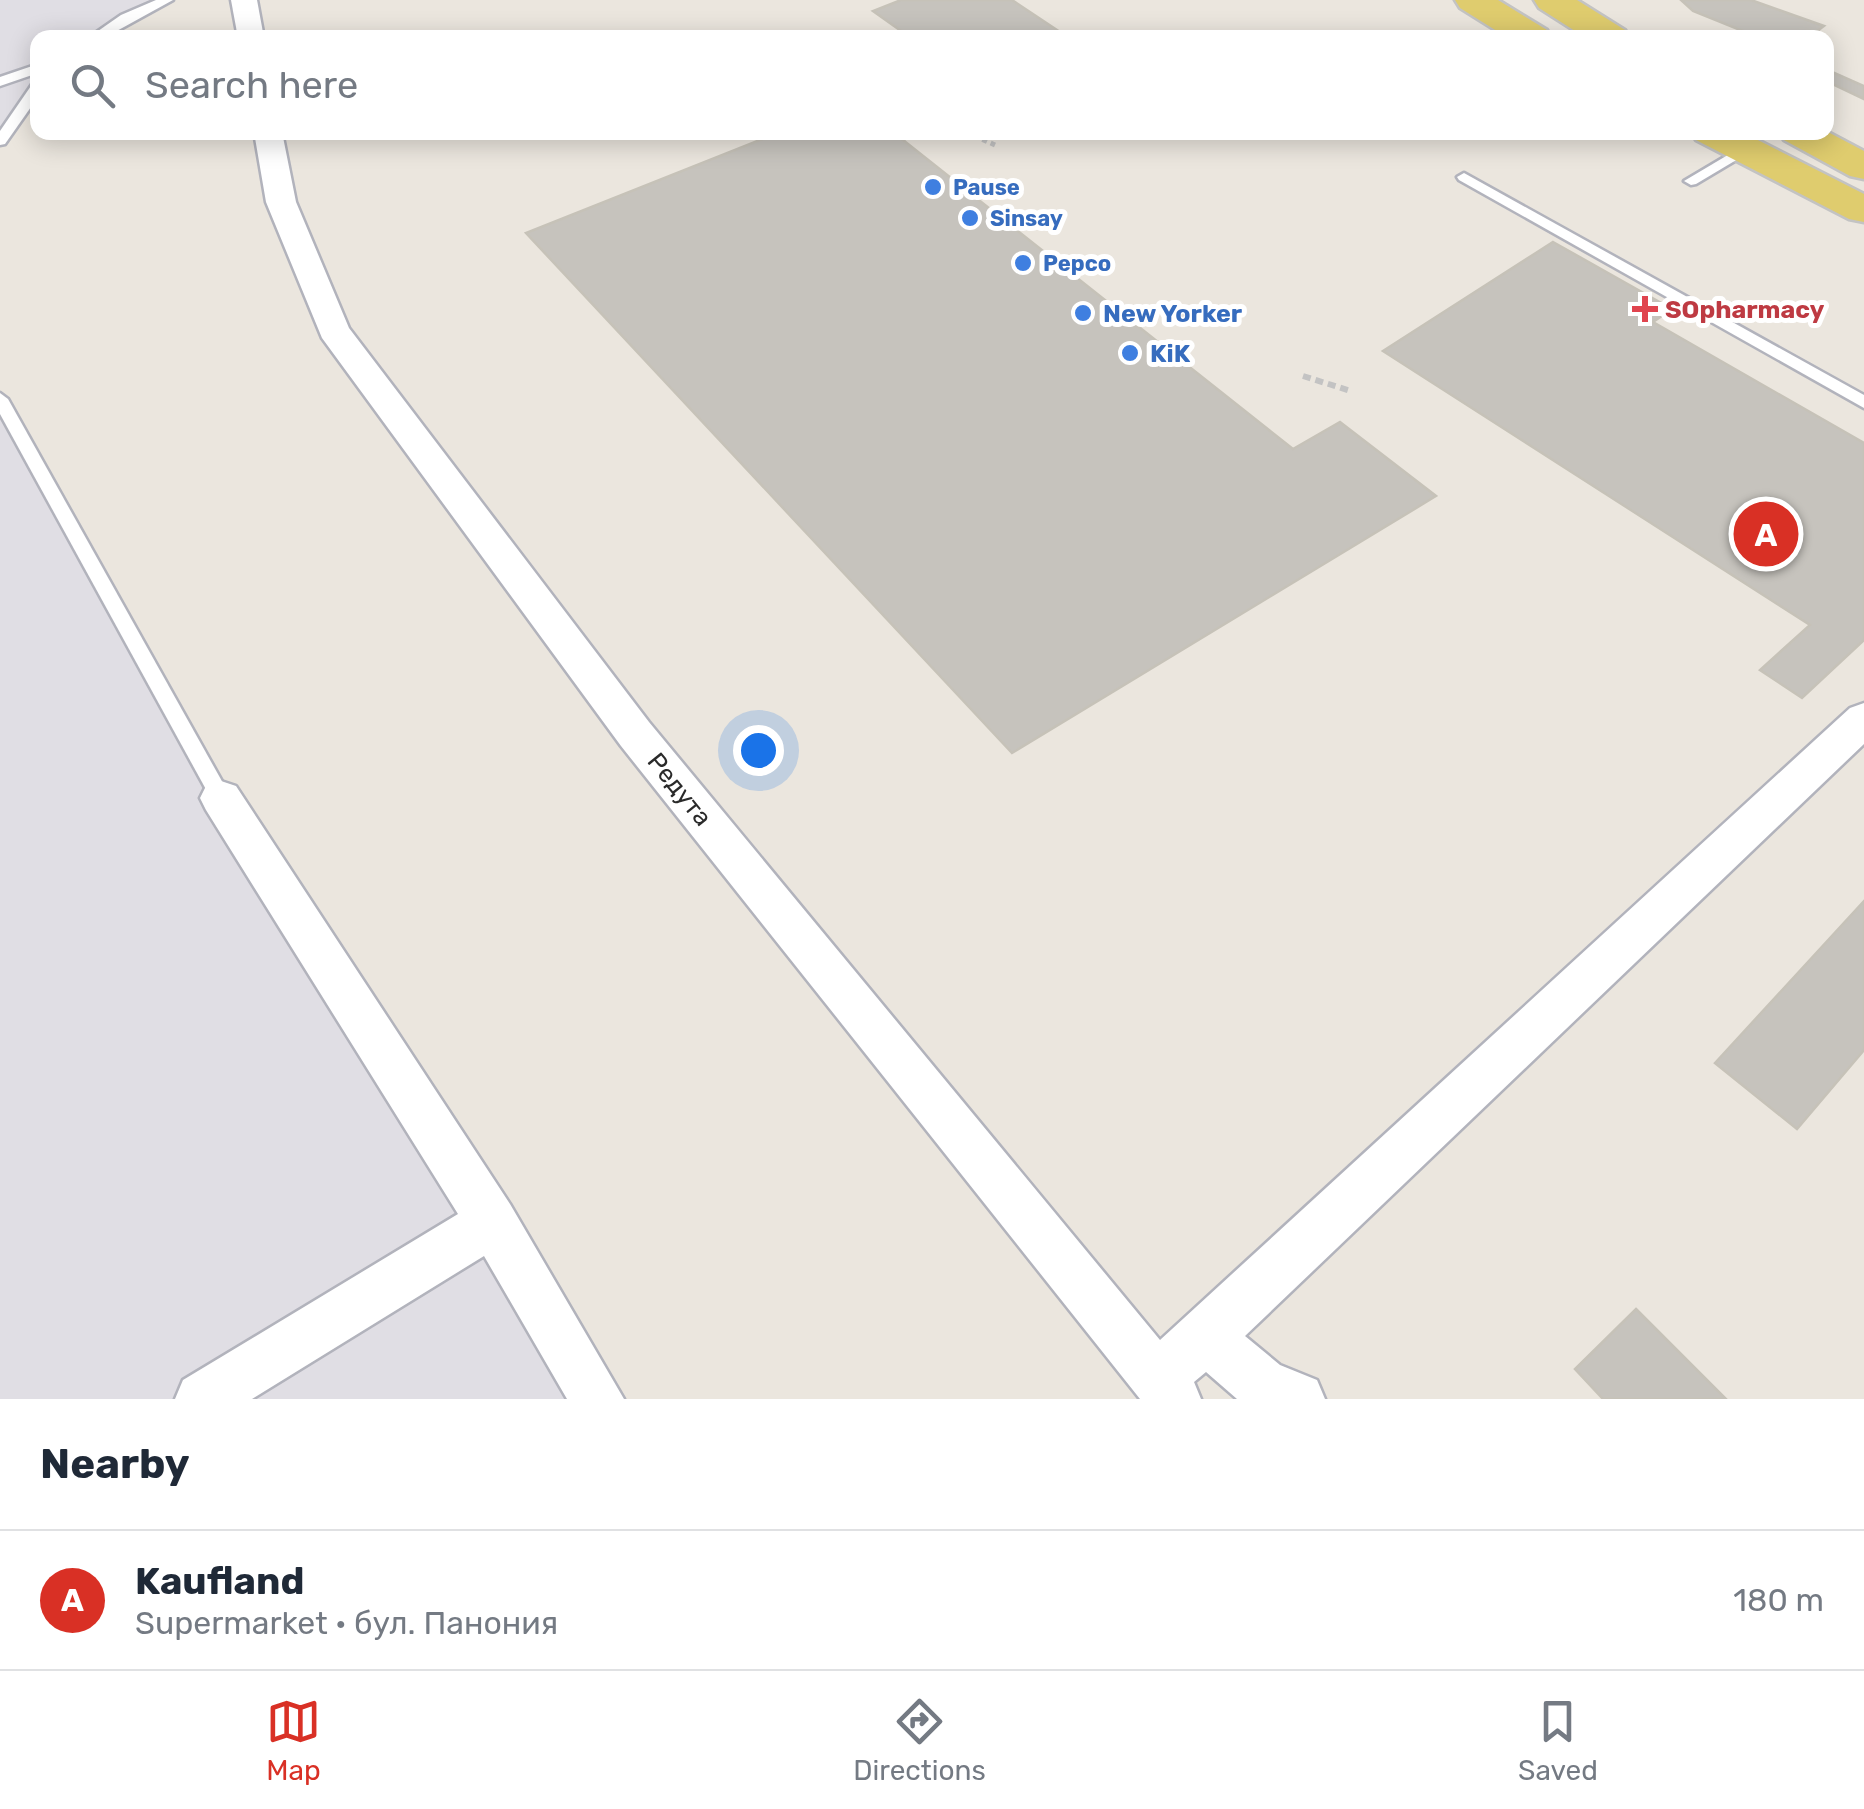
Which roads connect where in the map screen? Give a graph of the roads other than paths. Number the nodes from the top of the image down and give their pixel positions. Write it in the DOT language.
graph roads {
  1 [pos="167,0"];
  2 [pos="244,0"];
  3 [pos="1473,0"];
  4 [pos="1552,0"];
  5 [pos="107,30"];
  6 [pos="250,30"];
  7 [pos="1521,30"];
  8 [pos="1599,30"];
  9 [pos="30,71"];
  10 [pos="0,82"];
  11 [pos="30,98"];
  12 [pos="269,140"];
  13 [pos="1813,140"];
  14 [pos="0,141"];
  15 [pos="1726,141"];
  16 [pos="1864,167"];
  17 [pos="1464,177"];
  18 [pos="1691,180"];
  19 [pos="1864,210"];
  20 [pos="0,398"];
  21 [pos="1864,402"];
  22 [pos="1864,719"];
  23 [pos="220,798"];
  24 [pos="492,1222"];
  25 [pos="1206,1337"];
  26 [pos="1166,1388"];
  27 [pos="202,1399"];
  28 [pos="597,1399"];
  29 [pos="1298,1399"];
  1 -- 5 [label="lane"];
  2 -- 6 [label="street"];
  3 -- 7 [label="main road"];
  4 -- 8 [label="main road"];
  9 -- 10 [label="lane"];
  11 -- 14 [label="lane"];
  12 -- 26 [label="street, Редута"];
  13 -- 16 [label="main road"];
  15 -- 18 [label="lane"];
  15 -- 19 [label="main road"];
  17 -- 21 [label="lane"];
  20 -- 23 [label="lane"];
  22 -- 25 [label="street"];
  23 -- 24 [label="street"];
  24 -- 27 [label="street"];
  24 -- 28 [label="street"];
  25 -- 26 [label="street"];
  25 -- 29 [label="street"];
}
